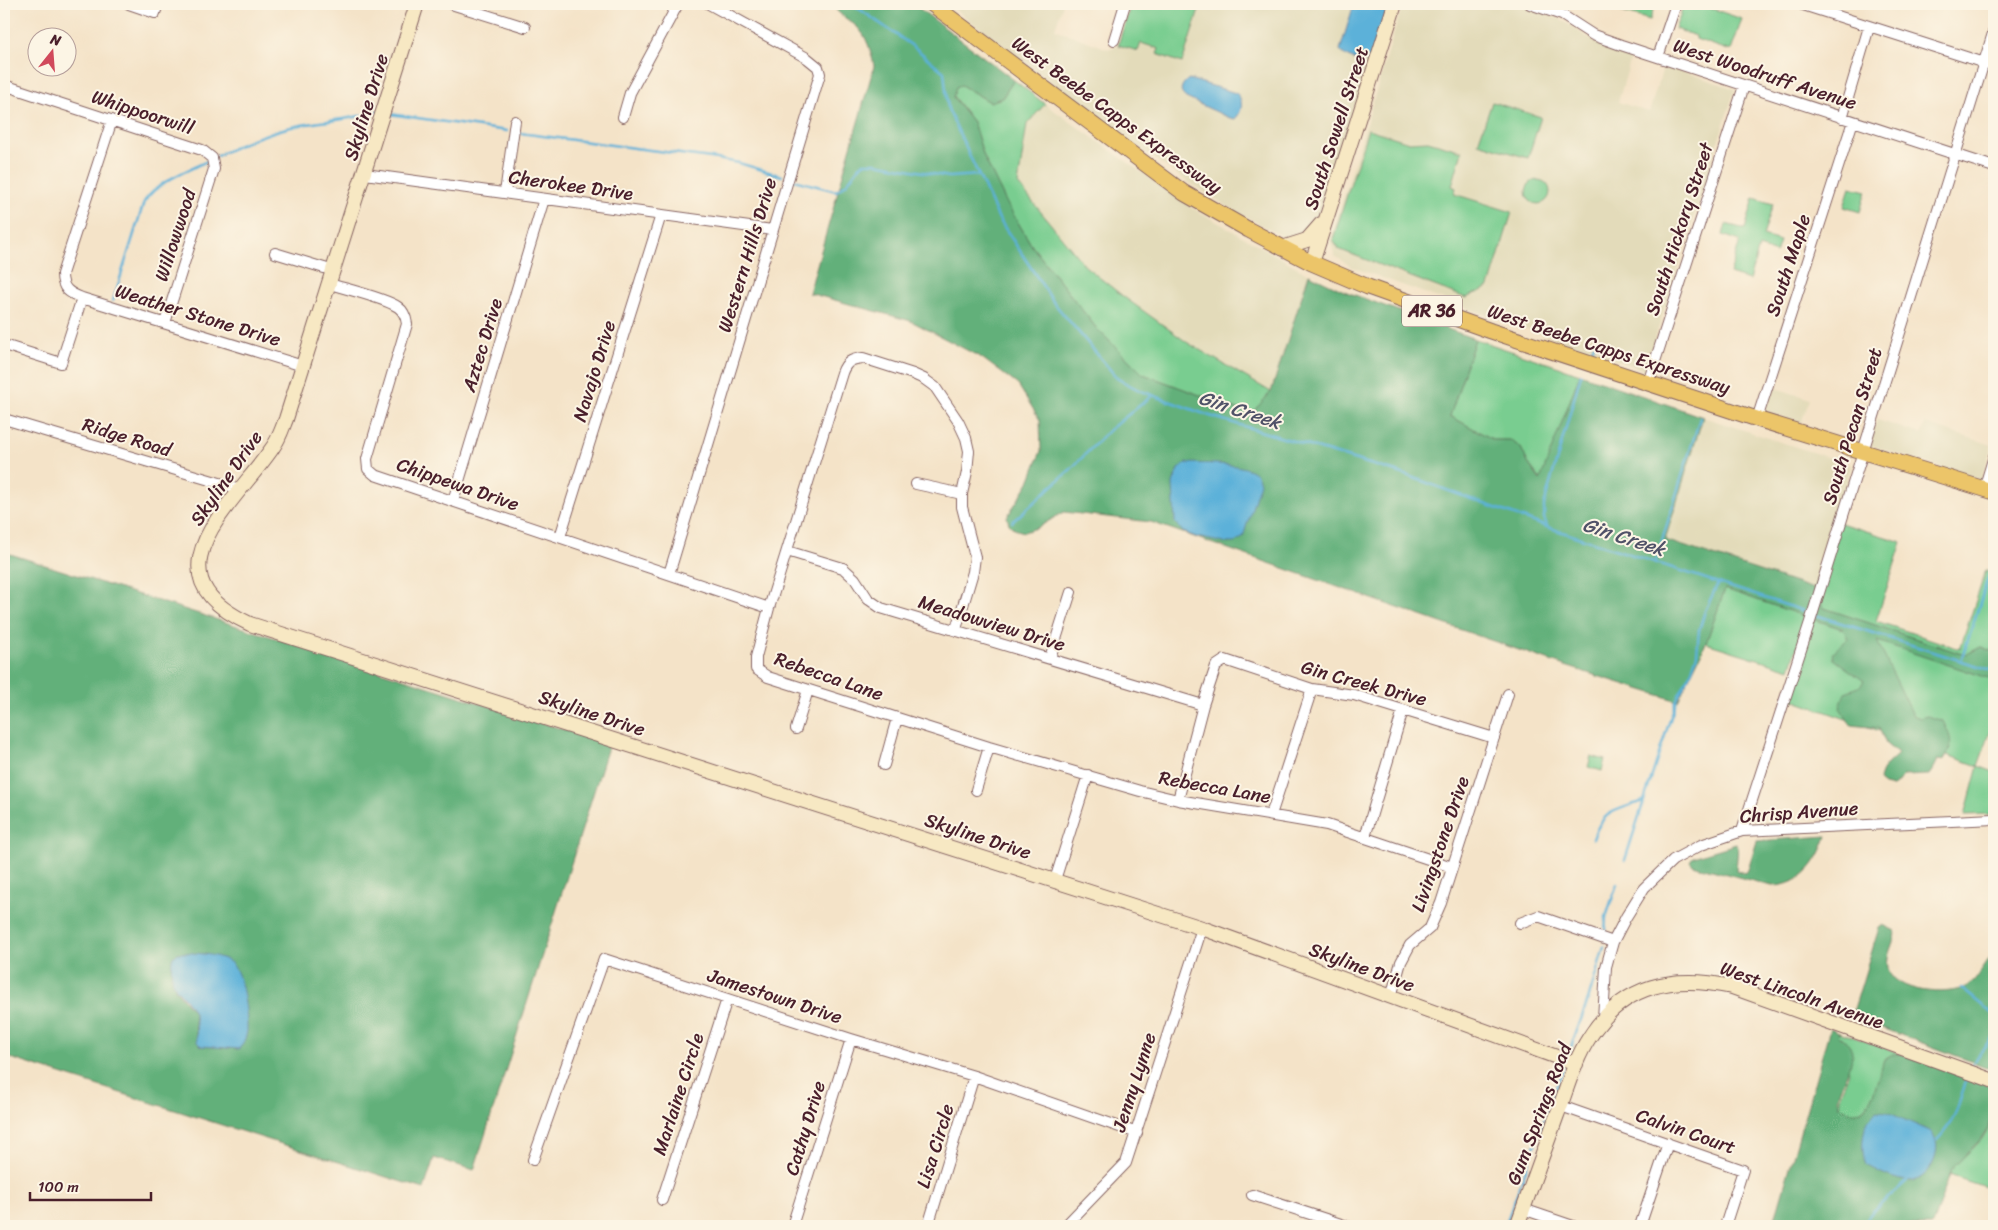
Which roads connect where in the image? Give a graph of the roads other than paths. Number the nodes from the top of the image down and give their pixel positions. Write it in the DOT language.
graph roads {
  1 [pos="129,4"];
  2 [pos="417,4"];
  3 [pos="451,4"];
  4 [pos="678,4"];
  5 [pos="709,4"];
  6 [pos="932,4"];
  7 [pos="1125,4"];
  8 [pos="1395,4"];
  9 [pos="1530,4"];
  10 [pos="1676,4"];
  11 [pos="1800,4"];
  12 [pos="156,8"];
  13 [pos="525,27"];
  14 [pos="1869,27"];
  15 [pos="1994,30"];
  16 [pos="1114,40"];
  17 [pos="1658,57"];
  18 [pos="1989,64"];
  19 [pos="4,85"];
  20 [pos="1744,86"];
  21 [pos="624,117"];
  22 [pos="1842,118"];
  23 [pos="112,120"];
  24 [pos="515,121"];
  25 [pos="1853,121"];
  26 [pos="1955,154"];
  27 [pos="212,158"];
  28 [pos="1994,167"];
  29 [pos="365,174"];
  30 [pos="505,193"];
  31 [pos="544,199"];
  32 [pos="1328,213"];
  33 [pos="661,215"];
  34 [pos="772,230"];
  35 [pos="1282,248"];
  36 [pos="275,253"];
  37 [pos="1312,263"];
  38 [pos="332,278"];
  39 [pos="82,298"];
  40 [pos="165,323"];
  41 [pos="4,345"];
  42 [pos="303,366"];
  43 [pos="1648,383"];
  44 [pos="4,419"];
  45 [pos="1757,419"];
  46 [pos="1862,452"];
  47 [pos="1994,456"];
  48 [pos="916,484"];
  49 [pos="240,489"];
  50 [pos="1989,491"];
  51 [pos="962,494"];
  52 [pos="453,501"];
  53 [pos="560,537"];
  54 [pos="787,551"];
  55 [pos="669,574"];
  56 [pos="1071,592"];
  57 [pos="769,608"];
  58 [pos="956,629"];
  59 [pos="1050,658"];
  60 [pos="1312,689"];
  61 [pos="808,690"];
  62 [pos="1508,694"];
  63 [pos="1203,704"];
  64 [pos="1403,710"];
  65 [pos="897,718"];
  66 [pos="796,729"];
  67 [pos="1494,738"];
  68 [pos="989,747"];
  69 [pos="884,765"];
  70 [pos="1088,775"];
  71 [pos="976,790"];
  72 [pos="1178,800"];
  73 [pos="1271,815"];
  74 [pos="1994,819"];
  75 [pos="1742,831"];
  76 [pos="1365,837"];
  77 [pos="1452,867"];
  78 [pos="1055,880"];
  79 [pos="1520,923"];
  80 [pos="1202,928"];
  81 [pos="1613,942"];
  82 [pos="1390,997"];
  83 [pos="727,999"];
  84 [pos="1603,1019"];
  85 [pos="851,1040"];
  86 [pos="1576,1064"];
  87 [pos="974,1076"];
  88 [pos="1994,1081"];
  89 [pos="1561,1106"];
  90 [pos="1137,1133"];
  91 [pos="1668,1143"];
  92 [pos="533,1160"];
  93 [pos="1252,1195"];
  94 [pos="662,1200"];
  95 [pos="1523,1210"];
  96 [pos="792,1226"];
  97 [pos="928,1226"];
  98 [pos="1066,1226"];
  99 [pos="1347,1226"];
  100 [pos="1517,1226"];
  101 [pos="1573,1226"];
  102 [pos="1640,1226"];
  103 [pos="1725,1226"];
  1 -- 12 [label="street"];
  2 -- 29 [label="street, Skyline Drive"];
  3 -- 13 [label="street"];
  4 -- 21 [label="street"];
  5 -- 34 [label="street, Western Hills Drive"];
  6 -- 35 [label="main road, West Beebe Capps Expressway / AR 36"];
  7 -- 16 [label="street"];
  8 -- 32 [label="street, South Sowell Street"];
  9 -- 17 [label="street, West Woodruff Avenue"];
  10 -- 17 [label="street"];
  11 -- 14 [label="street"];
  14 -- 18 [label="street"];
  14 -- 22 [label="street"];
  15 -- 18 [label="street, South Pecan Street"];
  17 -- 20 [label="street, West Woodruff Avenue"];
  18 -- 26 [label="street, South Pecan Street"];
  19 -- 23 [label="street, Whippoorwill"];
  20 -- 22 [label="street, West Woodruff Avenue"];
  20 -- 43 [label="street, South Hickory Street"];
  22 -- 25 [label="street, West Woodruff Avenue"];
  23 -- 27 [label="street, Whippoorwill"];
  23 -- 39 [label="street, Weather Stone Drive"];
  24 -- 30 [label="street"];
  25 -- 26 [label="street, West Woodruff Avenue"];
  25 -- 45 [label="street, South Maple"];
  26 -- 28 [label="street, West Woodruff Avenue"];
  26 -- 46 [label="street, South Pecan Street"];
  27 -- 40 [label="street, Willowwood"];
  29 -- 30 [label="street, Cherokee Drive"];
  29 -- 38 [label="street, Skyline Drive"];
  30 -- 31 [label="street, Cherokee Drive"];
  31 -- 33 [label="street, Cherokee Drive"];
  31 -- 52 [label="street, Aztec Drive"];
  32 -- 35 [label="street"];
  32 -- 37 [label="street, South Sowell Street"];
  33 -- 34 [label="street, Cherokee Drive"];
  33 -- 53 [label="street, Navajo Drive"];
  34 -- 55 [label="street, Western Hills Drive"];
  35 -- 37 [label="main road, West Beebe Capps Expressway / AR 36"];
  36 -- 38 [label="street"];
  37 -- 43 [label="main road, West Beebe Capps Expressway / AR 36"];
  38 -- 42 [label="street, Skyline Drive"];
  38 -- 52 [label="street, Chippewa Drive"];
  39 -- 40 [label="street, Weather Stone Drive"];
  39 -- 41 [label="street"];
  40 -- 42 [label="street, Weather Stone Drive"];
  42 -- 49 [label="street, Skyline Drive"];
  43 -- 45 [label="main road, West Beebe Capps Expressway / AR 36"];
  44 -- 49 [label="street, Ridge Road"];
  45 -- 46 [label="main road, West Beebe Capps Expressway / AR 36"];
  46 -- 50 [label="main road, West Beebe Capps Expressway / AR 36"];
  46 -- 75 [label="street, South Pecan Street"];
  47 -- 50 [label="street"];
  48 -- 51 [label="street"];
  49 -- 78 [label="street, Skyline Drive"];
  51 -- 54 [label="street, Rebecca Lane"];
  51 -- 58 [label="street, Rebecca Lane"];
  52 -- 53 [label="street, Chippewa Drive"];
  53 -- 55 [label="street, Chippewa Drive"];
  54 -- 57 [label="street, Rebecca Lane"];
  54 -- 58 [label="street, Meadowview Drive"];
  55 -- 57 [label="street, Chippewa Drive"];
  56 -- 59 [label="street"];
  57 -- 61 [label="street, Rebecca Lane"];
  58 -- 59 [label="street, Meadowview Drive"];
  59 -- 63 [label="street, Meadowview Drive"];
  60 -- 63 [label="street, Gin Creek Drive"];
  60 -- 64 [label="street, Gin Creek Drive"];
  60 -- 73 [label="street"];
  61 -- 65 [label="street, Rebecca Lane"];
  61 -- 66 [label="street"];
  62 -- 67 [label="street, Livingstone Drive"];
  63 -- 72 [label="street"];
  64 -- 67 [label="street, Gin Creek Drive"];
  64 -- 76 [label="street"];
  65 -- 68 [label="street, Rebecca Lane"];
  65 -- 69 [label="street"];
  67 -- 77 [label="street, Livingstone Drive"];
  68 -- 70 [label="street, Rebecca Lane"];
  68 -- 71 [label="street"];
  70 -- 72 [label="street, Rebecca Lane"];
  70 -- 78 [label="street"];
  72 -- 73 [label="street, Rebecca Lane"];
  73 -- 76 [label="street, Rebecca Lane"];
  74 -- 75 [label="street, Chrisp Avenue"];
  75 -- 81 [label="street, Chrisp Avenue"];
  76 -- 77 [label="street, Rebecca Lane"];
  77 -- 82 [label="street, Livingstone Drive"];
  78 -- 80 [label="street, Skyline Drive"];
  79 -- 81 [label="street"];
  80 -- 82 [label="street, Skyline Drive"];
  80 -- 90 [label="street, Jenny Lynne"];
  81 -- 84 [label="street, Chrisp Avenue"];
  82 -- 86 [label="street, Skyline Drive"];
  83 -- 85 [label="street, Jamestown Drive"];
  83 -- 92 [label="street, Jamestown Drive"];
  83 -- 94 [label="street, Marlaine Circle"];
  84 -- 86 [label="street, Gum Springs Road"];
  84 -- 88 [label="street, West Lincoln Avenue"];
  85 -- 87 [label="street, Jamestown Drive"];
  85 -- 96 [label="street, Cathy Drive"];
  86 -- 89 [label="street, Gum Springs Road"];
  87 -- 90 [label="street, Jamestown Drive"];
  87 -- 97 [label="street, Lisa Circle"];
  89 -- 91 [label="street, Calvin Court"];
  89 -- 95 [label="street, Gum Springs Road"];
  90 -- 98 [label="street, Jenny Lynne"];
  91 -- 102 [label="street"];
  91 -- 103 [label="street, Calvin Court"];
  93 -- 99 [label="street"];
  95 -- 100 [label="street, Gum Springs Road"];
  95 -- 101 [label="street"];
}
